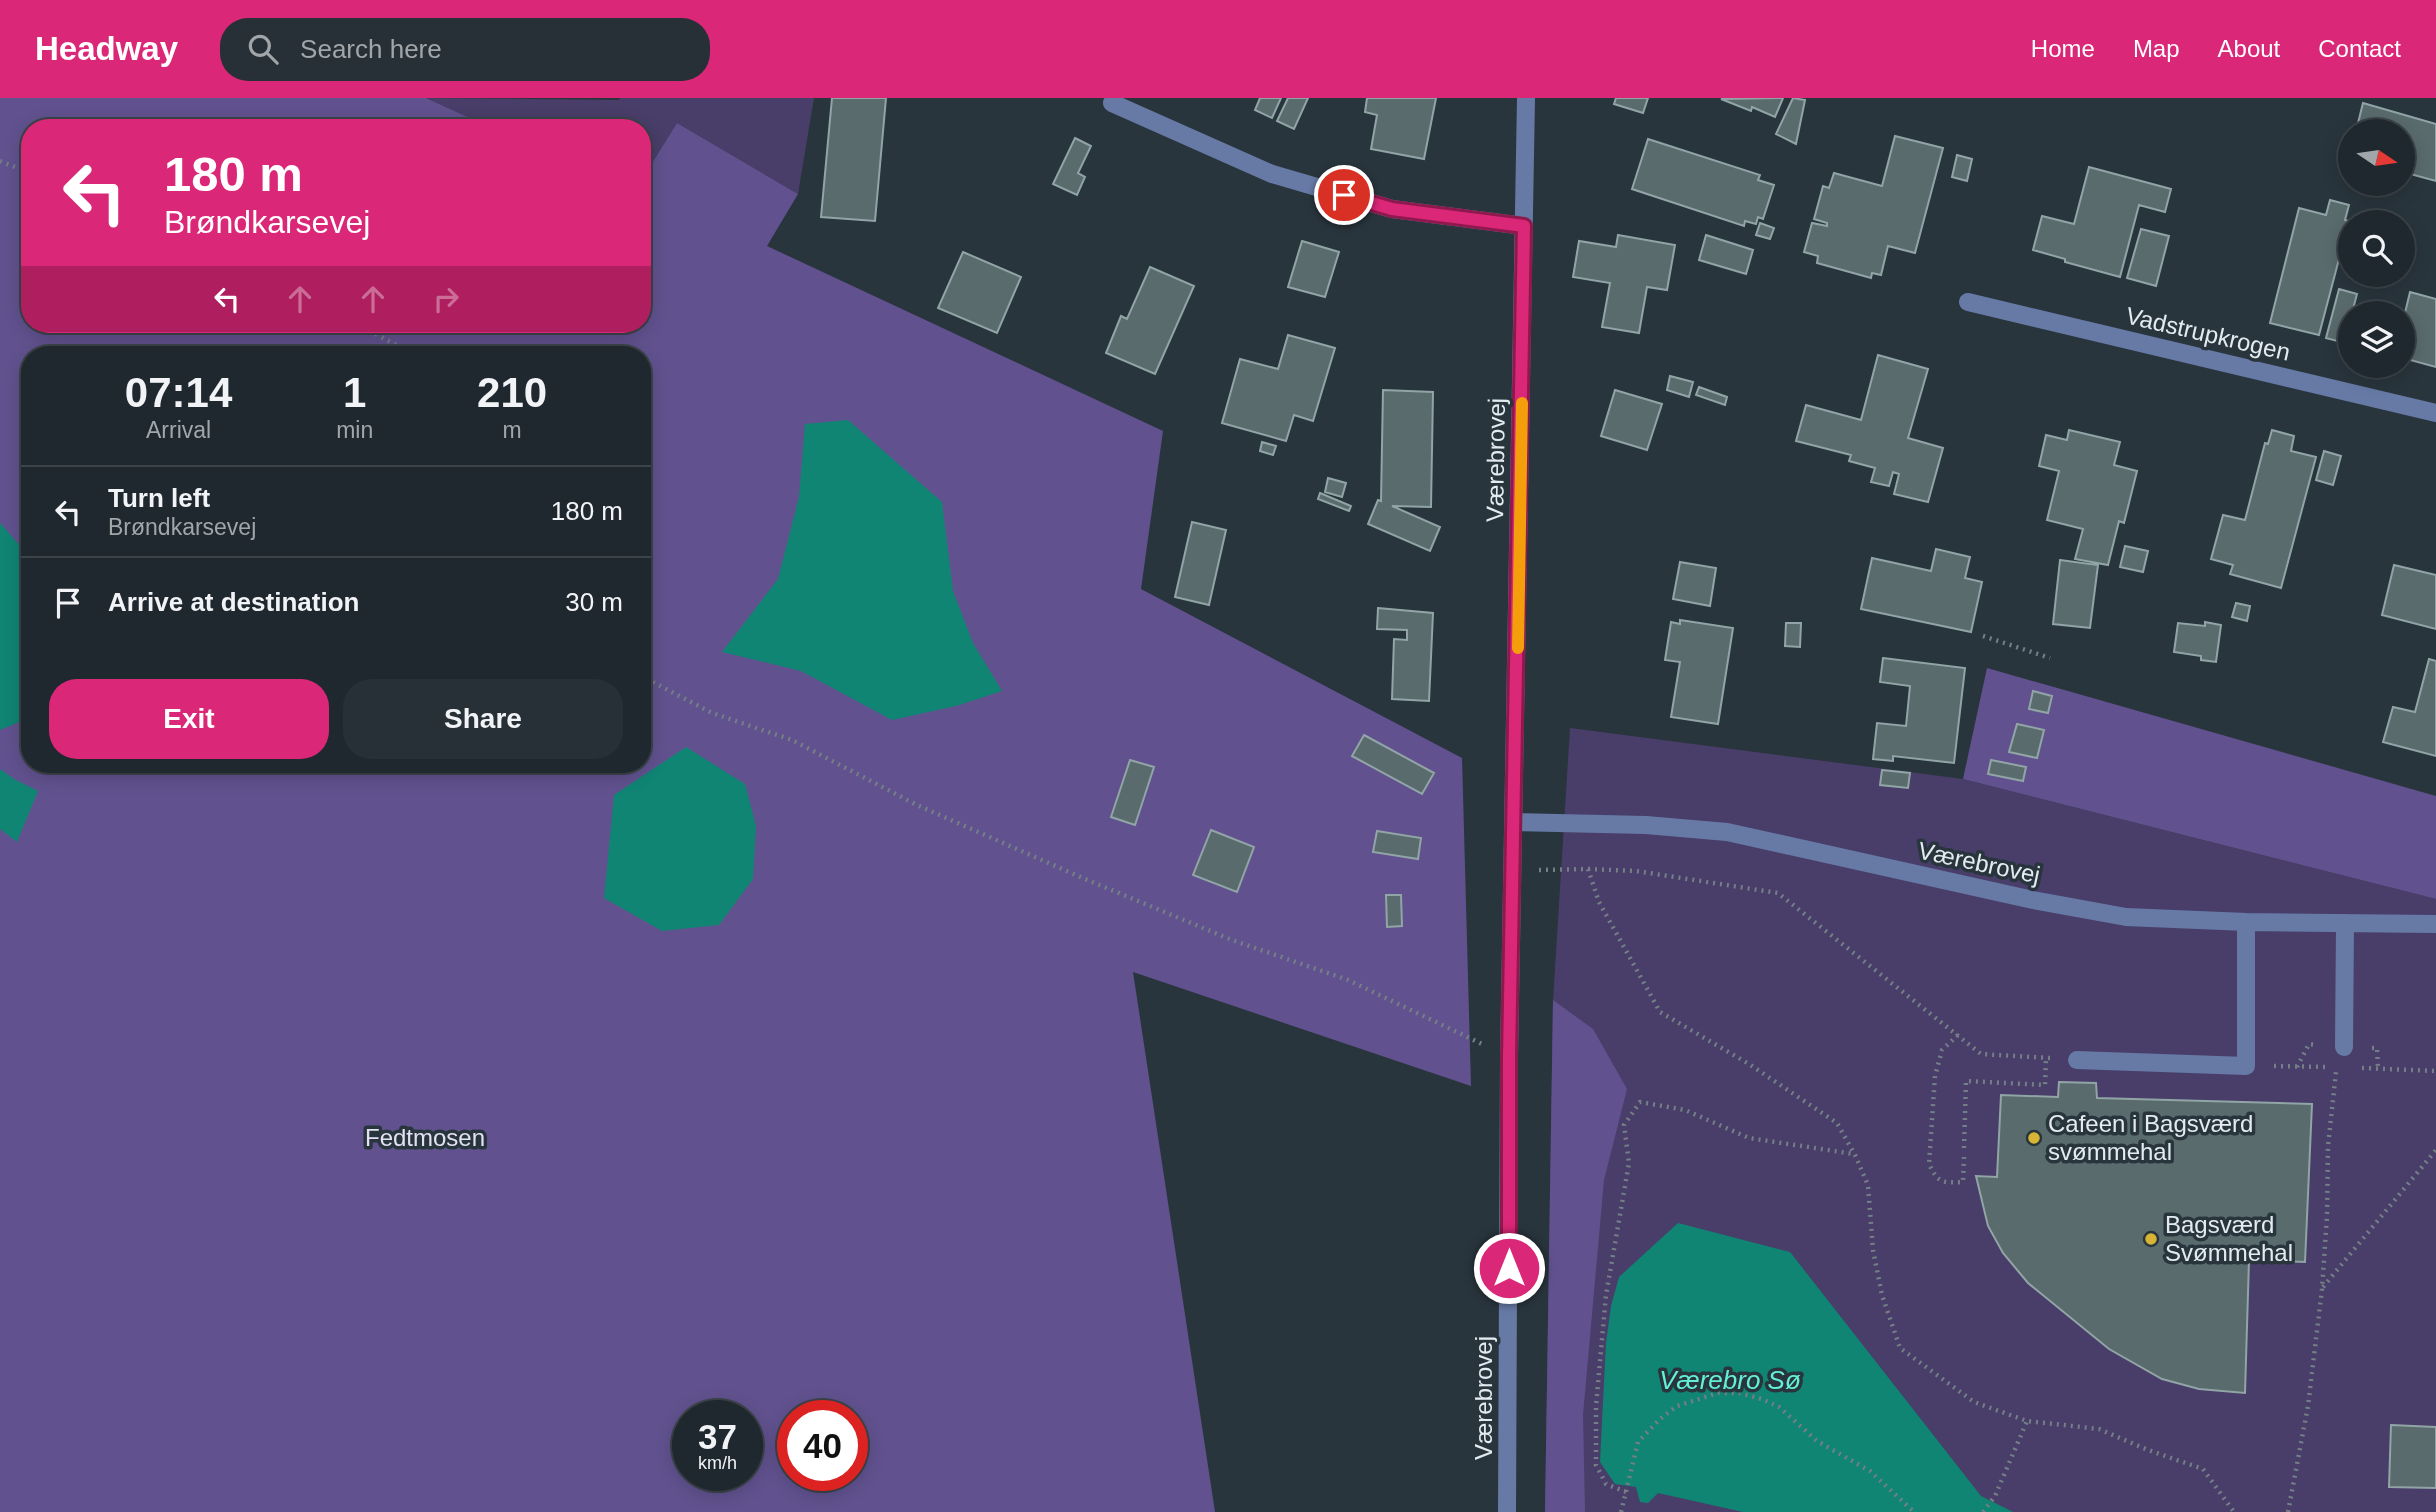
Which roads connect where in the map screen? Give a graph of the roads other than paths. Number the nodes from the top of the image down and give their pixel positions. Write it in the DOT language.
graph roads {
  1 [pos="1527,98"];
  2 [pos="1112,103"];
  3 [pos="1524,226"];
  4 [pos="1968,302"];
  5 [pos="2436,413"];
  6 [pos="1514,822"];
  7 [pos="2246,922"];
  8 [pos="2345,923"];
  9 [pos="2436,924"];
  10 [pos="2344,1047"];
  11 [pos="2077,1060"];
  12 [pos="1507,1512"];
  1 -- 3 [label="street, Værebrovej"];
  2 -- 3 [label="street"];
  3 -- 6 [label="street, Værebrovej"];
  4 -- 5 [label="street, Vadstrupkrogen"];
  6 -- 7 [label="street, Værebrovej"];
  6 -- 12 [label="street, Værebrovej"];
  7 -- 8 [label="street, Værebrovej"];
  7 -- 11 [label="street"];
  8 -- 9 [label="street, Værebrovej"];
  8 -- 10 [label="street"];
}
